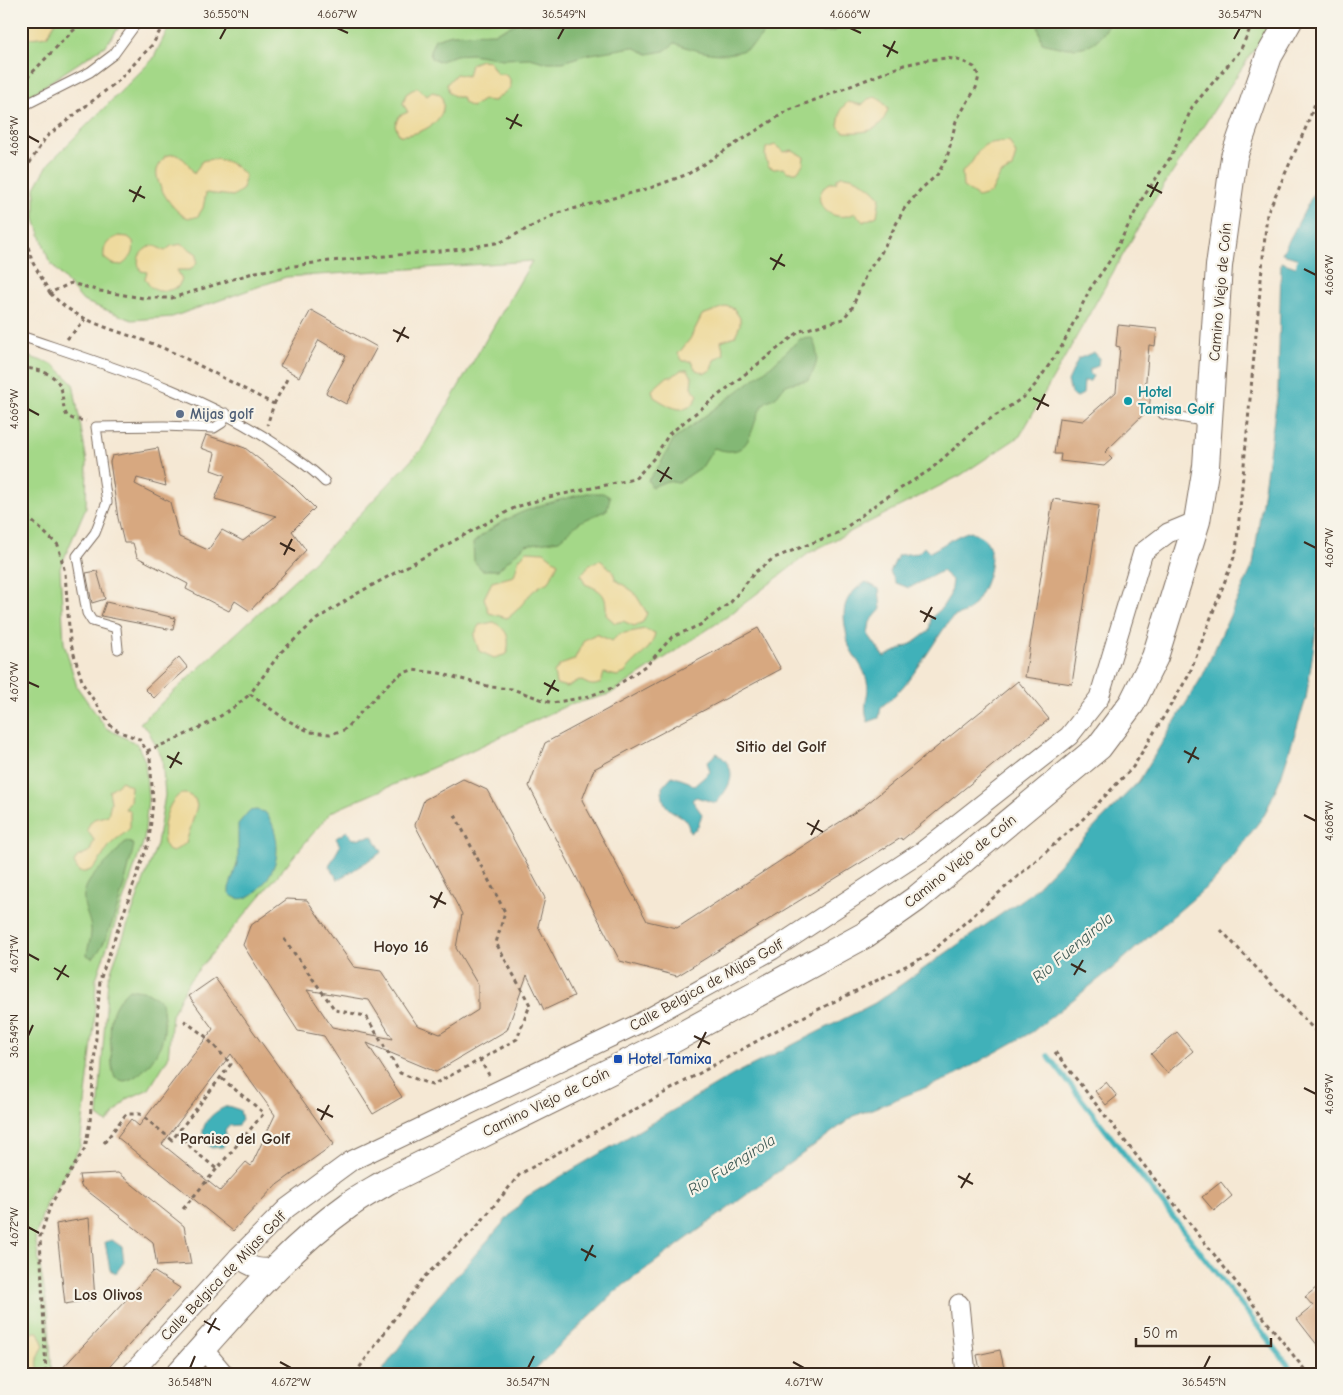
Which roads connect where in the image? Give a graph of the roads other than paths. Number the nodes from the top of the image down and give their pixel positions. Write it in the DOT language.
graph roads {
  1 [pos="138,21"];
  2 [pos="1289,21"];
  3 [pos="21,107"];
  4 [pos="21,336"];
  5 [pos="226,413"];
  6 [pos="1163,414"];
  7 [pos="1210,423"];
  8 [pos="326,482"];
  9 [pos="1197,521"];
  10 [pos="118,650"];
  11 [pos="640,1029"];
  12 [pos="669,1042"];
  13 [pos="633,1060"];
  14 [pos="244,1262"];
  15 [pos="278,1268"];
  16 [pos="252,1295"];
  17 [pos="959,1304"];
  18 [pos="203,1349"];
  19 [pos="131,1374"];
  20 [pos="179,1374"];
  21 [pos="224,1374"];
  22 [pos="966,1374"];
  1 -- 3 [label="lane"];
  2 -- 7 [label="street, Camino Viejo de Coín"];
  4 -- 5 [label="lane"];
  5 -- 8 [label="lane"];
  5 -- 10 [label="lane"];
  6 -- 7 [label="lane"];
  7 -- 9 [label="street, Camino Viejo de Coín"];
  9 -- 11 [label="street, Calle Belgica de Mijas Golf"];
  9 -- 12 [label="street, Camino Viejo de Coín"];
  11 -- 12 [label="street"];
  11 -- 13 [label="street"];
  11 -- 14 [label="street, Calle Belgica de Mijas Golf"];
  12 -- 13 [label="street, Camino Viejo de Coín"];
  13 -- 15 [label="street, Camino Viejo de Coín"];
  14 -- 15 [label="street"];
  14 -- 16 [label="street"];
  14 -- 19 [label="street, Calle Belgica de Mijas Golf"];
  15 -- 16 [label="street, Camino Viejo de Coín"];
  16 -- 18 [label="street, Camino Viejo de Coín"];
  17 -- 22 [label="street"];
  18 -- 20 [label="street, Camino Viejo de Coín"];
  18 -- 21 [label="street"];
}
